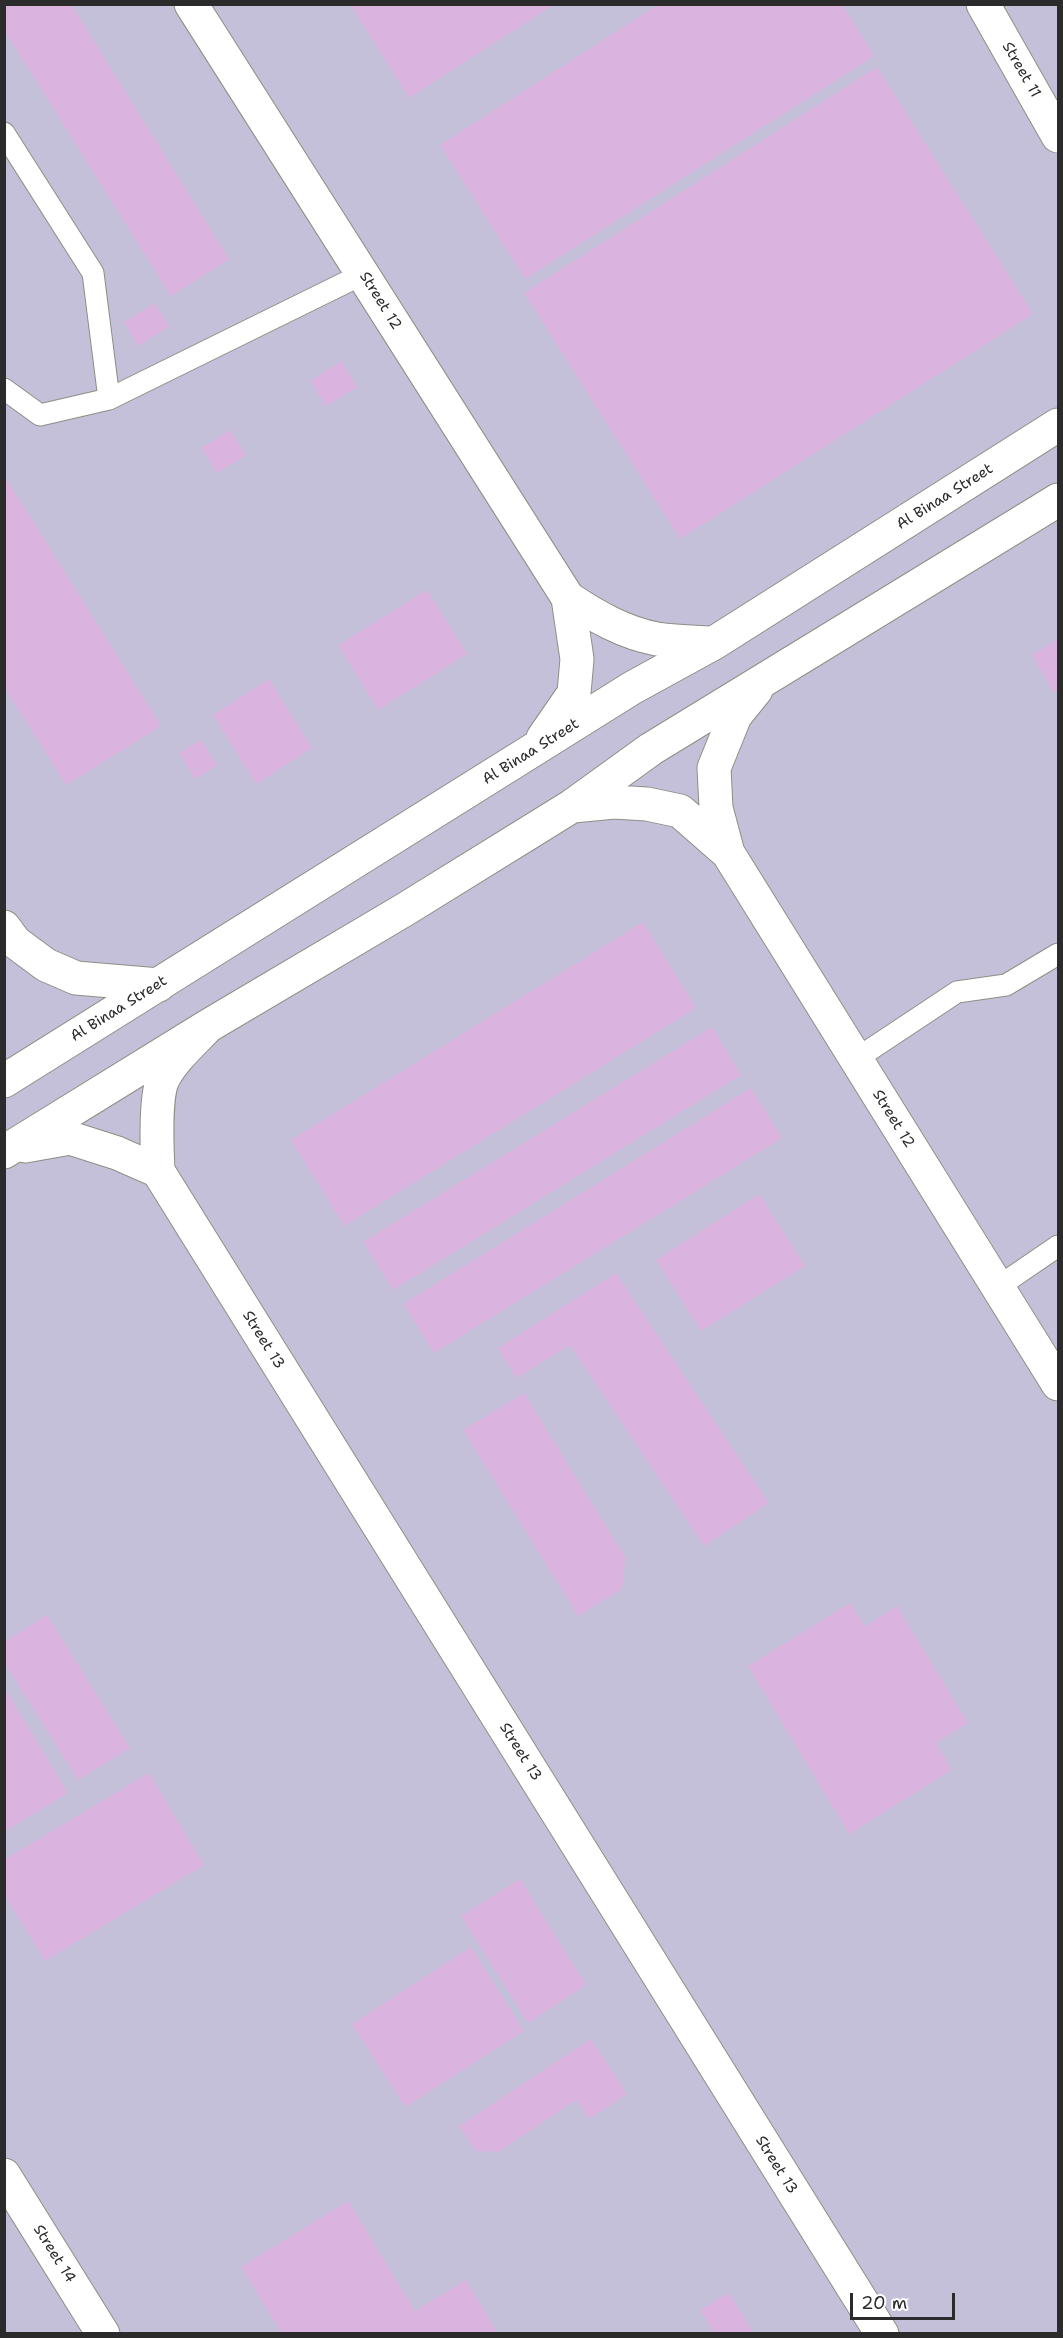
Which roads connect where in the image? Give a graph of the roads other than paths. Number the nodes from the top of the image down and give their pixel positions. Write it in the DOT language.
graph roads {
  1 [pos="191,4"];
  2 [pos="983,4"];
  3 [pos="4,133"];
  4 [pos="1059,136"];
  5 [pos="363,274"];
  6 [pos="4,389"];
  7 [pos="109,399"];
  8 [pos="1059,425"];
  9 [pos="1059,500"];
  10 [pos="568,598"];
  11 [pos="714,643"];
  12 [pos="765,680"];
  13 [pos="535,750"];
  14 [pos="572,806"];
  15 [pos="728,853"];
  16 [pos="4,927"];
  17 [pos="1059,954"];
  18 [pos="159,985"];
  19 [pos="208,1026"];
  20 [pos="856,1059"];
  21 [pos="4,1081"];
  22 [pos="8,1150"];
  23 [pos="158,1171"];
  24 [pos="1059,1245"];
  25 [pos="998,1287"];
  26 [pos="1059,1384"];
  27 [pos="4,2175"];
  28 [pos="103,2334"];
  29 [pos="882,2334"];
  1 -- 5 [label="street, Street 12"];
  2 -- 4 [label="street, Street 11"];
  3 -- 7 [label="lane"];
  5 -- 7 [label="lane"];
  5 -- 10 [label="street, Street 12"];
  6 -- 7 [label="lane"];
  8 -- 11 [label="street, Al Binaa Street"];
  9 -- 12 [label="street"];
  10 -- 11 [label="street, Street 12"];
  10 -- 13 [label="street, Street 12"];
  11 -- 13 [label="street, Al Binaa Street"];
  12 -- 14 [label="street"];
  12 -- 15 [label="street, Street 12"];
  13 -- 18 [label="street, Al Binaa Street"];
  14 -- 15 [label="street, Street 12"];
  14 -- 19 [label="street"];
  15 -- 20 [label="street, Street 12"];
  16 -- 18 [label="street"];
  17 -- 20 [label="lane"];
  18 -- 21 [label="street, Al Binaa Street"];
  19 -- 22 [label="street"];
  19 -- 23 [label="street"];
  20 -- 25 [label="street, Street 12"];
  22 -- 23 [label="street"];
  23 -- 29 [label="street, Street 13"];
  24 -- 25 [label="lane"];
  25 -- 26 [label="street, Street 12"];
  27 -- 28 [label="street, Street 14"];
}
